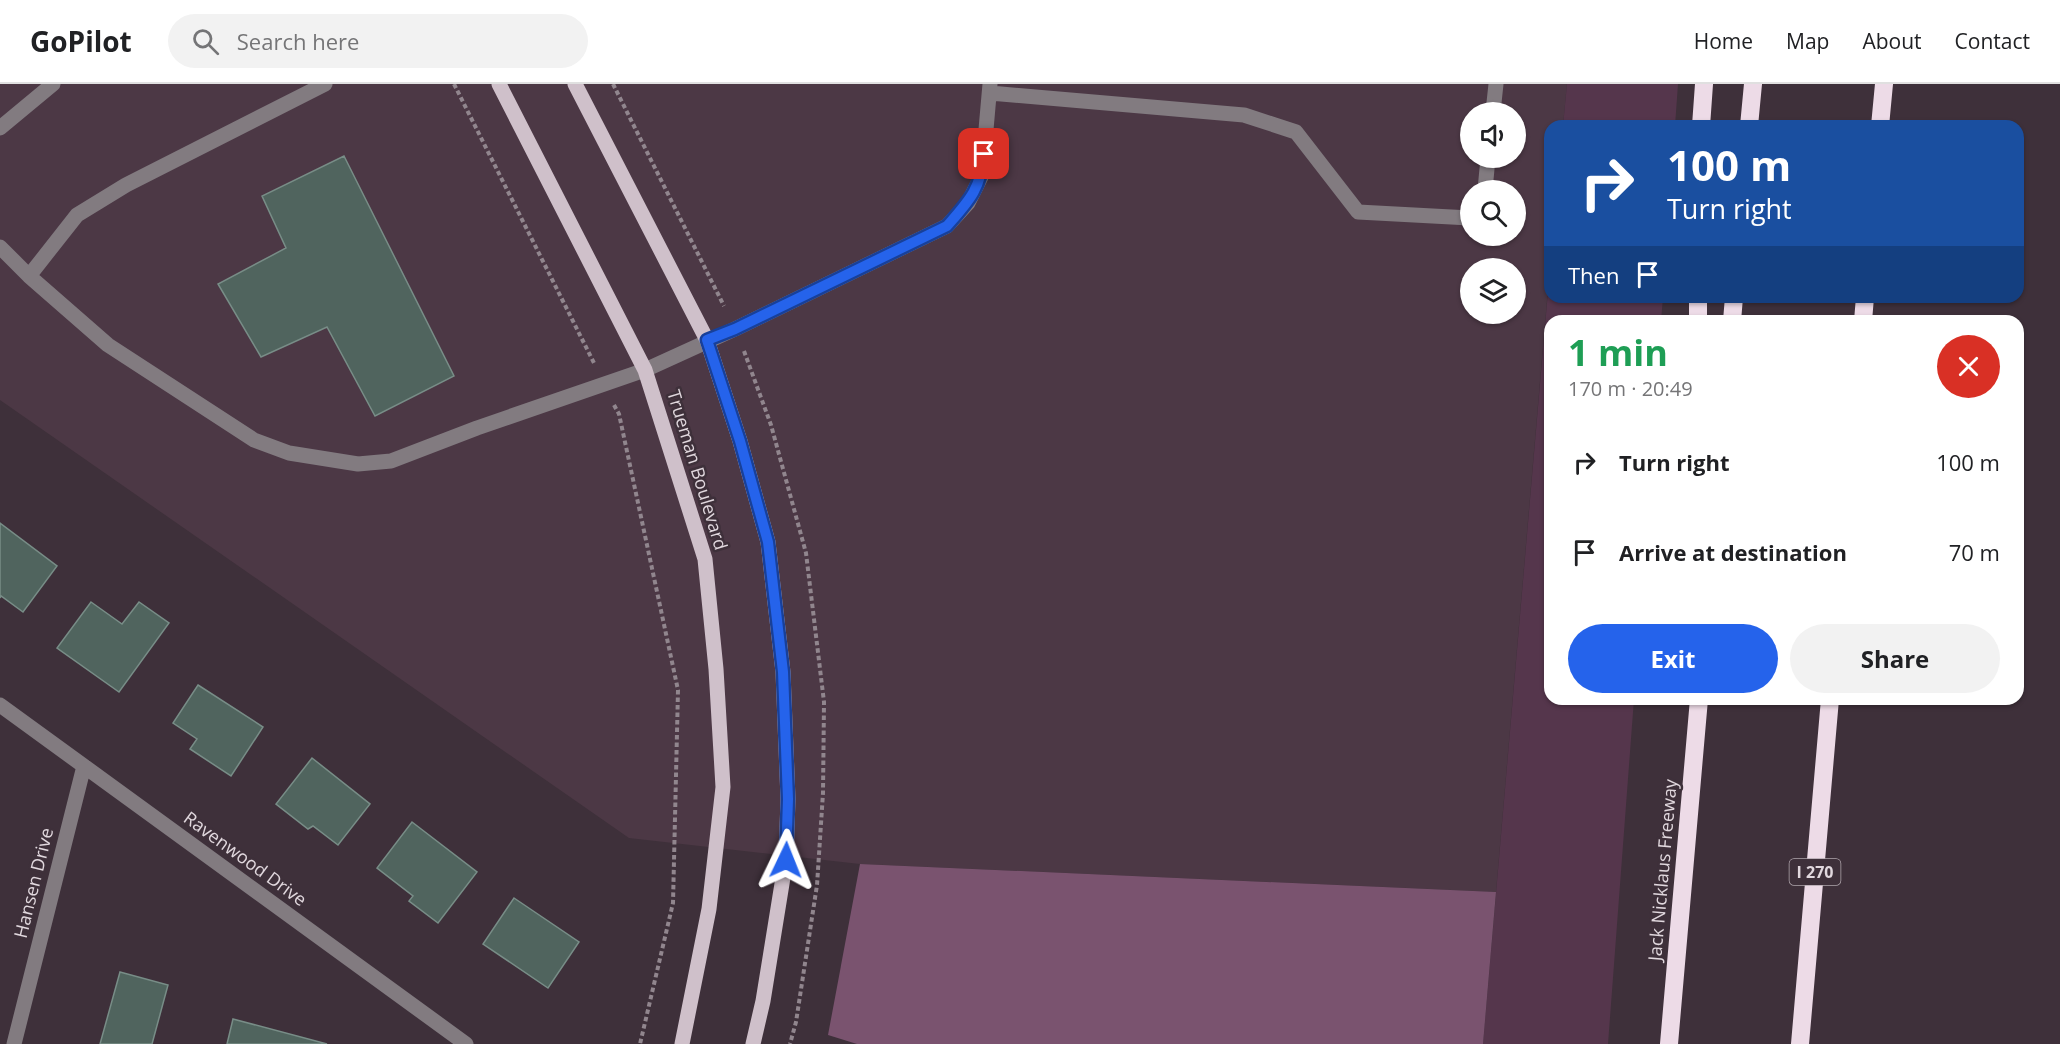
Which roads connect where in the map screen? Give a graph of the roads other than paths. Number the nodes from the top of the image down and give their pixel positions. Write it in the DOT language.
graph roads {
  1 [pos="53,84"];
  2 [pos="325,84"];
  3 [pos="499,84"];
  4 [pos="575,84"];
  5 [pos="1496,84"];
  6 [pos="1704,84"];
  7 [pos="1753,84"];
  8 [pos="1884,84"];
  9 [pos="990,89"];
  10 [pos="1494,102"];
  11 [pos="1701,120"];
  12 [pos="1750,120"];
  13 [pos="1881,120"];
  14 [pos="0,128"];
  15 [pos="1460,217"];
  16 [pos="0,247"];
  17 [pos="29,276"];
  18 [pos="707,340"];
  19 [pos="645,370"];
  20 [pos="0,705"];
  21 [pos="1697,705"];
  22 [pos="1829,705"];
  23 [pos="84,766"];
  24 [pos="14,1044"];
  25 [pos="466,1044"];
  26 [pos="682,1044"];
  27 [pos="753,1044"];
  28 [pos="1669,1044"];
  29 [pos="1800,1044"];
  1 -- 14 [label="street"];
  2 -- 17 [label="street"];
  3 -- 19 [label="main road, Trueman Boulevard"];
  4 -- 18 [label="main road"];
  5 -- 10 [label="street"];
  6 -- 11 [label="highway"];
  7 -- 12 [label="highway"];
  8 -- 13 [label="highway"];
  9 -- 15 [label="street"];
  9 -- 18 [label="street"];
  16 -- 17 [label="street"];
  17 -- 19 [label="street"];
  18 -- 19 [label="street"];
  18 -- 27 [label="main road"];
  19 -- 26 [label="main road, Trueman Boulevard"];
  20 -- 23 [label="street, Ravenwood Drive"];
  21 -- 28 [label="highway, Jack Nicklaus Freeway"];
  22 -- 29 [label="highway, I 270"];
  23 -- 24 [label="street, Hansen Drive"];
  23 -- 25 [label="street, Ravenwood Drive"];
}
